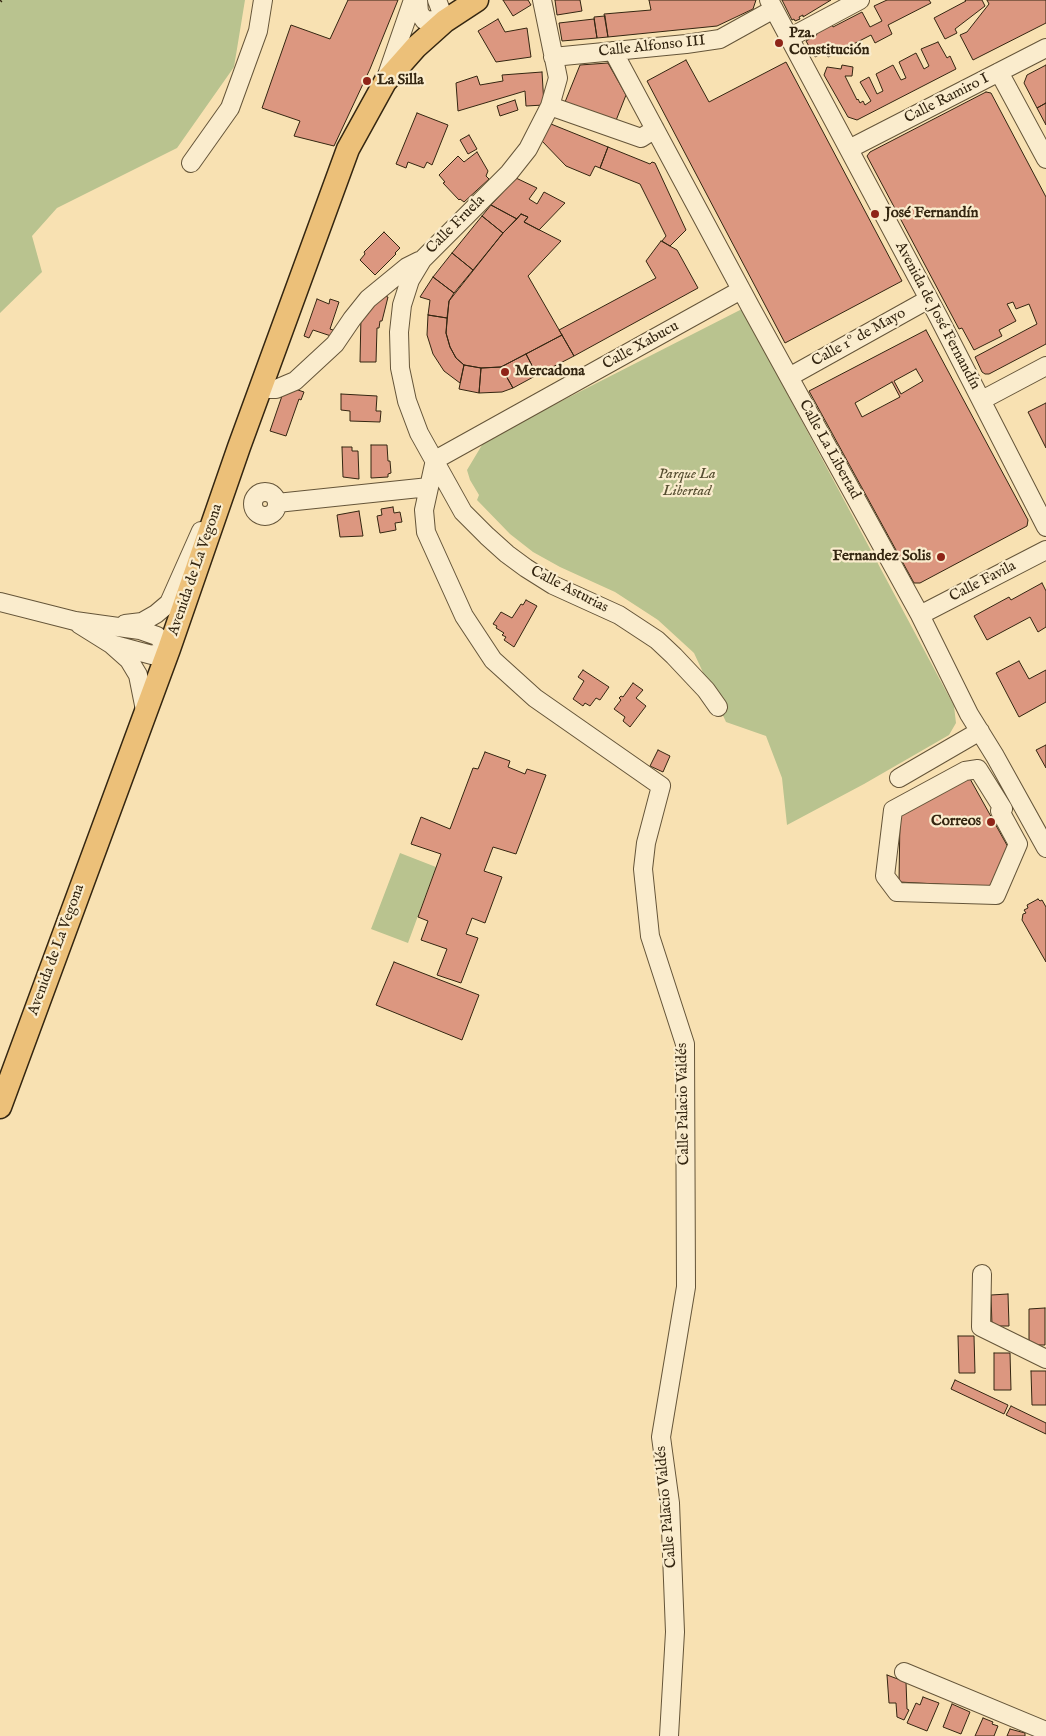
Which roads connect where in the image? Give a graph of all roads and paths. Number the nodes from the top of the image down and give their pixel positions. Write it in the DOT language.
graph roads {
  1 [pos="263,0"];
  2 [pos="413,0"];
  3 [pos="418,0"];
  4 [pos="437,0"];
  5 [pos="477,0"];
  6 [pos="542,0"];
  7 [pos="860,0"];
  8 [pos="771,5"];
  9 [pos="445,21"];
  10 [pos="790,38"];
  11 [pos="1046,48"];
  12 [pos="613,52"];
  13 [pos="553,57"];
  14 [pos="999,72"];
  15 [pos="385,82"];
  16 [pos="550,106"];
  17 [pos="655,130"];
  18 [pos="848,149"];
  19 [pos="1045,155"];
  20 [pos="191,163"];
  21 [pos="422,260"];
  22 [pos="741,290"];
  23 [pos="929,299"];
  24 [pos="1046,366"];
  25 [pos="789,377"];
  26 [pos="261,389"];
  27 [pos="982,400"];
  28 [pos="435,460"];
  29 [pos="429,487"];
  30 [pos="277,503"];
  31 [pos="216,514"];
  32 [pos="1046,527"];
  33 [pos="1046,550"];
  34 [pos="0,602"];
  35 [pos="920,615"];
  36 [pos="75,621"];
  37 [pos="108,625"];
  38 [pos="111,644"];
  39 [pos="169,649"];
  40 [pos="718,707"];
  41 [pos="146,710"];
  42 [pos="980,731"];
  43 [pos="899,778"];
  44 [pos="977,790"];
  45 [pos="1020,801"];
  46 [pos="1001,810"];
  47 [pos="1046,848"];
  48 [pos="0,1107"];
  49 [pos="982,1274"];
  50 [pos="1046,1359"];
  51 [pos="904,1672"];
  52 [pos="1046,1731"];
  53 [pos="669,1736"];
  1 -- 20 [label="street"];
  2 -- 15 [label="street"];
  3 -- 9 [label="street"];
  4 -- 9 [label="street"];
  5 -- 9 [label="main road, Avenida de La Vegona"];
  6 -- 13 [label="street, Calle Fruela"];
  7 -- 10 [label="street"];
  8 -- 10 [label="street, Avenida de José Fernandín"];
  8 -- 12 [label="street, Calle Alfonso III"];
  9 -- 15 [label="main road, Avenida de La Vegona"];
  10 -- 18 [label="street, Avenida de José Fernandín"];
  11 -- 14 [label="street, Calle Ramiro I"];
  12 -- 13 [label="street, Calle Alfonso III"];
  12 -- 17 [label="street, Calle La Libertad"];
  13 -- 16 [label="street, Calle Fruela"];
  14 -- 18 [label="street, Calle Ramiro I"];
  14 -- 19 [label="street"];
  15 -- 26 [label="main road, Avenida de La Vegona"];
  16 -- 17 [label="street"];
  16 -- 21 [label="street, Calle Fruela"];
  17 -- 22 [label="street, Calle La Libertad"];
  18 -- 23 [label="street, Avenida de José Fernandín"];
  21 -- 26 [label="street"];
  21 -- 28 [label="street, Calle Fruela"];
  22 -- 25 [label="street, Calle La Libertad"];
  22 -- 28 [label="street, Calle Xabucu"];
  23 -- 25 [label="street, Calle 1º de Mayo"];
  23 -- 27 [label="street, Avenida de José Fernandín"];
  24 -- 27 [label="street"];
  25 -- 35 [label="street, Calle La Libertad"];
  26 -- 31 [label="main road, Avenida de La Vegona"];
  27 -- 32 [label="street, Avenida de José Fernandín"];
  28 -- 29 [label="street, Calle Palacio Valdés"];
  28 -- 40 [label="street, Calle Asturias"];
  29 -- 30 [label="street"];
  29 -- 53 [label="street, Calle Palacio Valdés"];
  31 -- 37 [label="street"];
  31 -- 39 [label="main road, Avenida de La Vegona"];
  33 -- 35 [label="street, Calle Favila"];
  34 -- 36 [label="street"];
  35 -- 42 [label="street, Calle La Libertad"];
  36 -- 37 [label="street"];
  36 -- 38 [label="street"];
  37 -- 39 [label="street"];
  38 -- 39 [label="street"];
  38 -- 41 [label="street"];
  39 -- 41 [label="main road, Avenida de La Vegona"];
  41 -- 48 [label="main road, Avenida de La Vegona"];
  42 -- 43 [label="street"];
  42 -- 45 [label="street, Calle La Libertad"];
  44 -- 46 [label="street"];
  45 -- 46 [label="street"];
  45 -- 47 [label="street, Calle La Libertad"];
  46 -- 46 [label="street"];
  49 -- 50 [label="street"];
  51 -- 52 [label="street"];
}
